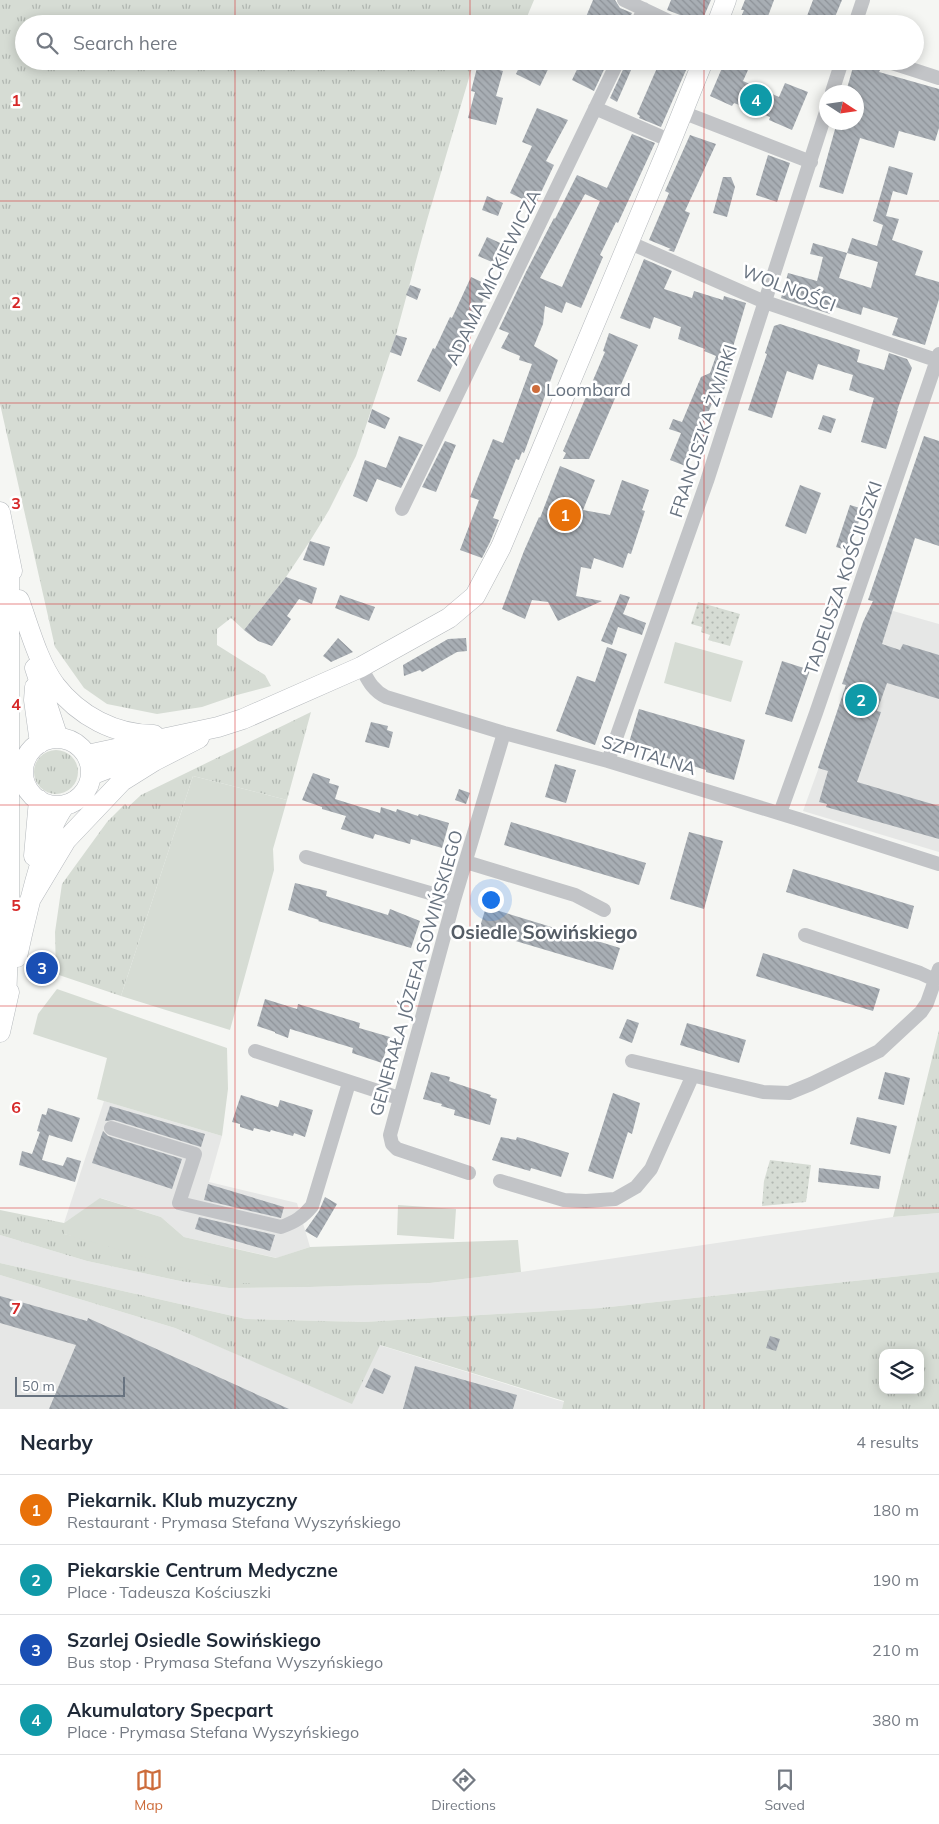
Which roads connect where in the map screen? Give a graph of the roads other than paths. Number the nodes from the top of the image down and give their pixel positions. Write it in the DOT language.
graph roads {
  1 [pos="624,0"];
  2 [pos="726,0"];
  3 [pos="863,0"];
  4 [pos="644,9"];
  5 [pos="641,15"];
  6 [pos="656,15"];
  7 [pos="720,15"];
  8 [pos="857,15"];
  9 [pos="614,70"];
  10 [pos="699,70"];
  11 [pos="839,70"];
  12 [pos="914,70"];
  13 [pos="939,78"];
  14 [pos="834,85"];
  15 [pos="595,108"];
  16 [pos="682,112"];
  17 [pos="821,130"];
  18 [pos="671,141"];
  19 [pos="811,162"];
  20 [pos="628,242"];
  21 [pos="765,302"];
  22 [pos="938,359"];
  23 [pos="402,510"];
  24 [pos="0,512"];
  25 [pos="9,559"];
  26 [pos="19,600"];
  27 [pos="362,667"];
  28 [pos="218,727"];
  29 [pos="504,732"];
  30 [pos="49,741"];
  31 [pos="87,755"];
  32 [pos="608,760"];
  33 [pos="91,775"];
  34 [pos="39,800"];
  35 [pos="65,805"];
  36 [pos="780,813"];
  37 [pos="306,857"];
  38 [pos="466,862"];
  39 [pos="939,864"];
  40 [pos="30,900"];
  41 [pos="454,900"];
  42 [pos="604,910"];
  43 [pos="805,935"];
  44 [pos="937,975"];
  45 [pos="6,1004"];
  46 [pos="0,1032"];
  47 [pos="255,1051"];
  48 [pos="632,1061"];
  49 [pos="692,1077"];
  50 [pos="349,1083"];
  51 [pos="399,1098"];
  52 [pos="111,1128"];
  53 [pos="468,1173"];
  54 [pos="500,1181"];
  1 -- 4 [label="street"];
  2 -- 7 [label="street"];
  3 -- 8 [label="street"];
  4 -- 5 [label="street"];
  4 -- 6 [label="street"];
  9 -- 15 [label="street, ADAMA MICKIEWICZA"];
  10 -- 16 [label="street"];
  11 -- 14 [label="street"];
  12 -- 13 [label="street"];
  15 -- 18 [label="street"];
  15 -- 23 [label="street, ADAMA MICKIEWICZA"];
  16 -- 18 [label="street"];
  16 -- 19 [label="street"];
  17 -- 19 [label="street, FRANCISZKA ŻWIRKI"];
  18 -- 20 [label="street"];
  19 -- 21 [label="street, FRANCISZKA ŻWIRKI"];
  20 -- 21 [label="street, WOLNOŚCI"];
  20 -- 27 [label="street"];
  21 -- 22 [label="street, WOLNOŚCI"];
  21 -- 32 [label="street, FRANCISZKA ŻWIRKI"];
  22 -- 36 [label="street, TADEUSZA KOŚCIUSZKI"];
  24 -- 25 [label="street"];
  25 -- 26 [label="street"];
  25 -- 45 [label="street"];
  26 -- 28 [label="street"];
  26 -- 30 [label="street"];
  27 -- 28 [label="street"];
  27 -- 29 [label="street, SZPITALNA"];
  28 -- 31 [label="street"];
  28 -- 33 [label="street"];
  28 -- 40 [label="street"];
  29 -- 32 [label="street, SZPITALNA"];
  29 -- 38 [label="street, GENERAŁA JÓZEFA SOWIŃSKIEGO"];
  30 -- 31 [label="street"];
  30 -- 34 [label="street"];
  31 -- 33 [label="street"];
  32 -- 36 [label="street, SZPITALNA"];
  33 -- 35 [label="street"];
  34 -- 35 [label="street"];
  34 -- 40 [label="street"];
  35 -- 40 [label="street"];
  36 -- 39 [label="street, SZPITALNA"];
  37 -- 41 [label="street"];
  38 -- 41 [label="street, GENERAŁA JÓZEFA SOWIŃSKIEGO"];
  38 -- 42 [label="street"];
  40 -- 45 [label="street"];
  41 -- 51 [label="street, GENERAŁA JÓZEFA SOWIŃSKIEGO"];
  43 -- 44 [label="street"];
  44 -- 49 [label="street"];
  45 -- 46 [label="street"];
  47 -- 50 [label="street"];
  48 -- 49 [label="street"];
  49 -- 54 [label="street"];
  50 -- 51 [label="street"];
  50 -- 52 [label="street"];
  51 -- 53 [label="street, GENERAŁA JÓZEFA SOWIŃSKIEGO"];
}
